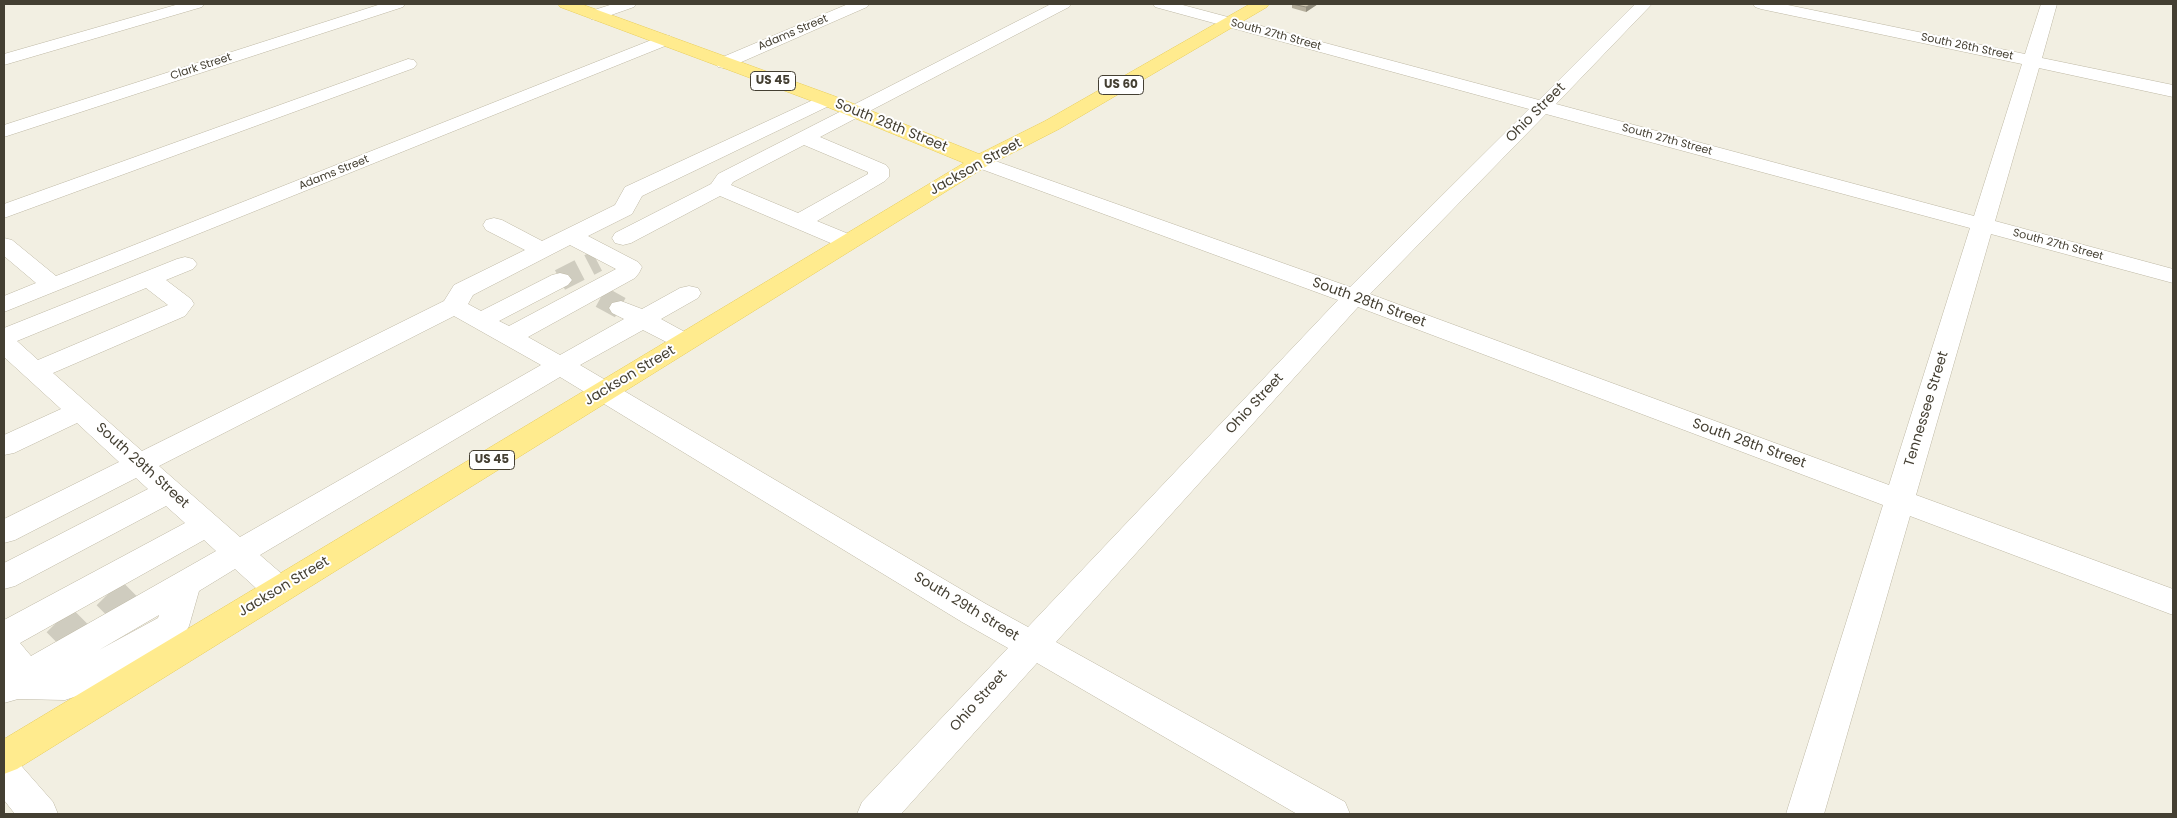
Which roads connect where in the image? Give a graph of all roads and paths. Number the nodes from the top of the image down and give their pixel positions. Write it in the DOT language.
graph roads {
  1 [pos="196,4"];
  2 [pos="397,4"];
  3 [pos="566,4"];
  4 [pos="628,4"];
  5 [pos="861,4"];
  6 [pos="1063,4"];
  7 [pos="1161,4"];
  8 [pos="1261,4"];
  9 [pos="1644,4"];
  10 [pos="1761,4"];
  11 [pos="2050,4"];
  12 [pos="597,15"];
  13 [pos="1230,22"];
  14 [pos="664,40"];
  15 [pos="4,60"];
  16 [pos="2032,61"];
  17 [pos="724,63"];
  18 [pos="408,64"];
  19 [pos="2173,91"];
  20 [pos="826,100"];
  21 [pos="1543,106"];
  22 [pos="853,111"];
  23 [pos="4,131"];
  24 [pos="805,138"];
  25 [pos="980,162"];
  26 [pos="719,188"];
  27 [pos="4,211"];
  28 [pos="800,221"];
  29 [pos="494,225"];
  30 [pos="1983,225"];
  31 [pos="571,236"];
  32 [pos="848,242"];
  33 [pos="4,245"];
  34 [pos="542,250"];
  35 [pos="609,252"];
  36 [pos="185,264"];
  37 [pos="2173,276"];
  38 [pos="149,278"];
  39 [pos="560,280"];
  40 [pos="53,285"];
  41 [pos="689,293"];
  42 [pos="1354,298"];
  43 [pos="614,304"];
  44 [pos="4,305"];
  45 [pos="454,306"];
  46 [pos="480,321"];
  47 [pos="510,336"];
  48 [pos="4,337"];
  49 [pos="685,342"];
  50 [pos="4,343"];
  51 [pos="561,365"];
  52 [pos="34,371"];
  53 [pos="606,391"];
  54 [pos="80,411"];
  55 [pos="4,446"];
  56 [pos="138,463"];
  57 [pos="169,491"];
  58 [pos="1900,500"];
  59 [pos="207,525"];
  60 [pos="4,532"];
  61 [pos="238,552"];
  62 [pos="148,557"];
  63 [pos="4,577"];
  64 [pos="182,585"];
  65 [pos="279,590"];
  66 [pos="116,601"];
  67 [pos="2173,602"];
  68 [pos="67,628"];
  69 [pos="4,636"];
  70 [pos="1030,645"];
  71 [pos="4,647"];
  72 [pos="14,683"];
  73 [pos="4,758"];
  74 [pos="4,773"];
  75 [pos="38,814"];
  76 [pos="876,814"];
  77 [pos="1331,814"];
  78 [pos="1805,814"];
  1 -- 15 [label="street"];
  2 -- 23 [label="street, Clark Street"];
  3 -- 12 [label="main road, South 28th Street / US 45"];
  4 -- 12 [label="street"];
  5 -- 17 [label="street, Adams Street"];
  6 -- 22 [label="street"];
  7 -- 13 [label="street, South 27th Street"];
  8 -- 13 [label="main road, Jackson Street / US 60"];
  9 -- 21 [label="street, Ohio Street"];
  10 -- 16 [label="street, South 26th Street"];
  11 -- 16 [label="street, Tennessee Street"];
  12 -- 14 [label="main road, South 28th Street / US 45"];
  13 -- 21 [label="street, South 27th Street"];
  13 -- 25 [label="main road, Jackson Street / US 60"];
  14 -- 17 [label="main road, South 28th Street / US 45"];
  14 -- 40 [label="street, Adams Street"];
  16 -- 19 [label="street, South 26th Street"];
  16 -- 30 [label="street, Tennessee Street"];
  17 -- 20 [label="main road, South 28th Street / US 45"];
  18 -- 27 [label="street"];
  20 -- 22 [label="main road, South 28th Street / US 45"];
  20 -- 31 [label="street"];
  21 -- 30 [label="street, South 27th Street"];
  21 -- 42 [label="street, Ohio Street"];
  22 -- 24 [label="street"];
  22 -- 25 [label="main road, South 28th Street / US 45"];
  24 -- 26 [label="street"];
  24 -- 28 [label="street"];
  25 -- 32 [label="main road, Jackson Street / US 45"];
  25 -- 42 [label="street, South 28th Street"];
  26 -- 28 [label="street"];
  26 -- 35 [label="street"];
  28 -- 32 [label="street"];
  29 -- 34 [label="street"];
  30 -- 37 [label="street, South 27th Street"];
  30 -- 58 [label="street, Tennessee Street"];
  31 -- 34 [label="street"];
  31 -- 35 [label="street"];
  32 -- 49 [label="main road, Jackson Street / US 45"];
  33 -- 40 [label="street"];
  34 -- 45 [label="street"];
  35 -- 43 [label="street"];
  36 -- 38 [label="street"];
  38 -- 48 [label="street"];
  38 -- 52 [label="street"];
  39 -- 46 [label="street"];
  40 -- 44 [label="street, Adams Street"];
  41 -- 43 [label="street"];
  42 -- 58 [label="street, South 28th Street"];
  42 -- 70 [label="street, Ohio Street"];
  43 -- 47 [label="street"];
  43 -- 49 [label="street"];
  43 -- 51 [label="street"];
  45 -- 46 [label="street, South 29th Street"];
  45 -- 56 [label="street"];
  46 -- 47 [label="street, South 29th Street"];
  47 -- 51 [label="street, South 29th Street"];
  49 -- 53 [label="main road, Jackson Street / US 45"];
  50 -- 52 [label="street, South 29th Street"];
  51 -- 53 [label="street, South 29th Street"];
  51 -- 61 [label="street"];
  52 -- 54 [label="street, South 29th Street"];
  53 -- 65 [label="main road, Jackson Street / US 45"];
  53 -- 70 [label="street, South 29th Street"];
  54 -- 55 [label="street"];
  54 -- 56 [label="street, South 29th Street"];
  56 -- 57 [label="street, South 29th Street"];
  56 -- 60 [label="street"];
  57 -- 59 [label="street, South 29th Street"];
  57 -- 63 [label="street"];
  58 -- 67 [label="street, South 28th Street"];
  58 -- 78 [label="street, Tennessee Street"];
  59 -- 61 [label="street, South 29th Street"];
  59 -- 62 [label="street"];
  61 -- 64 [label="street"];
  61 -- 65 [label="street, South 29th Street"];
  62 -- 64 [label="street"];
  62 -- 66 [label="street"];
  64 -- 66 [label="street"];
  64 -- 72 [label="street"];
  65 -- 73 [label="main road, Jackson Street / US 45"];
  66 -- 68 [label="street"];
  66 -- 68 [label="street"];
  68 -- 69 [label="street"];
  68 -- 72 [label="street"];
  70 -- 76 [label="street, Ohio Street"];
  70 -- 77 [label="street, South 29th Street"];
  71 -- 72 [label="street"];
  74 -- 75 [label="street"];
}
